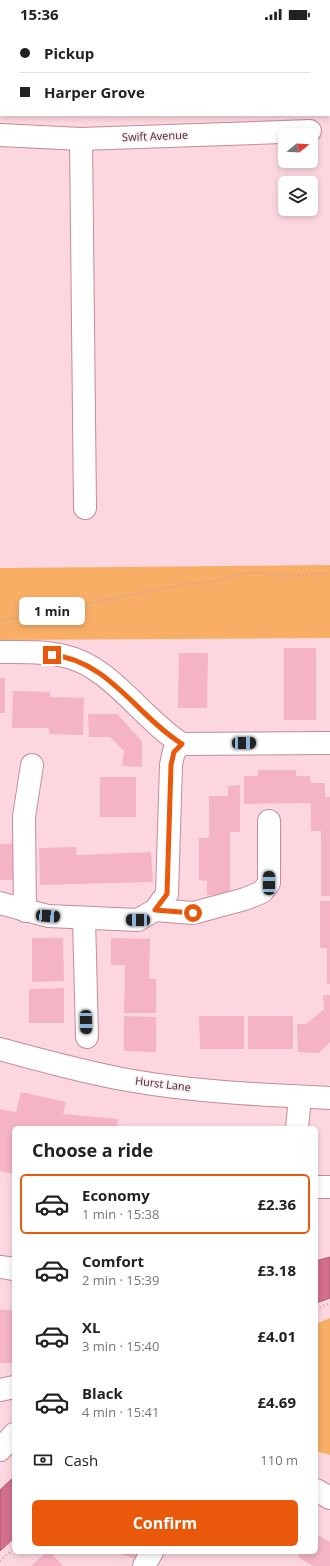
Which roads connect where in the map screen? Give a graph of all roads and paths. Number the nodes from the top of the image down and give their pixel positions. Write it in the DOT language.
graph roads {
  1 [pos="278,132"];
  2 [pos="0,135"];
  3 [pos="81,139"];
  4 [pos="85,508"];
  5 [pos="330,574"];
  6 [pos="0,621"];
  7 [pos="0,652"];
  8 [pos="330,743"];
  9 [pos="182,744"];
  10 [pos="32,765"];
  11 [pos="269,821"];
  12 [pos="0,903"];
  13 [pos="155,910"];
  14 [pos="25,911"];
  15 [pos="84,918"];
  16 [pos="87,1037"];
  17 [pos="0,1049"];
  18 [pos="300,1097"];
  19 [pos="330,1098"];
  20 [pos="297,1126"];
  21 [pos="318,1187"];
  22 [pos="330,1187"];
  23 [pos="0,1267"];
  24 [pos="12,1270"];
  25 [pos="330,1303"];
  26 [pos="318,1308"];
  27 [pos="12,1387"];
  28 [pos="0,1390"];
  29 [pos="12,1436"];
  30 [pos="0,1450"];
  31 [pos="318,1491"];
  32 [pos="330,1498"];
  33 [pos="12,1551"];
  34 [pos="151,1554"];
  35 [pos="0,1561"];
  36 [pos="144,1566"];
  1 -- 3 [label="street, Swift Avenue"];
  2 -- 3 [label="street, Swift Avenue"];
  3 -- 4 [label="street"];
  5 -- 6 [label="path"];
  7 -- 9 [label="street"];
  8 -- 9 [label="street"];
  9 -- 13 [label="street"];
  10 -- 14 [label="street"];
  11 -- 13 [label="street"];
  12 -- 14 [label="street"];
  13 -- 15 [label="street"];
  14 -- 15 [label="street"];
  15 -- 16 [label="street"];
  17 -- 18 [label="street, Hurst Lane"];
  18 -- 19 [label="street, Hurst Lane"];
  18 -- 20 [label="street"];
  21 -- 22 [label="street"];
  23 -- 24 [label="street"];
  25 -- 26 [label="path"];
  27 -- 28 [label="street"];
  29 -- 30 [label="street"];
  31 -- 32 [label="street"];
  33 -- 35 [label="path"];
  34 -- 36 [label="street"];
}
